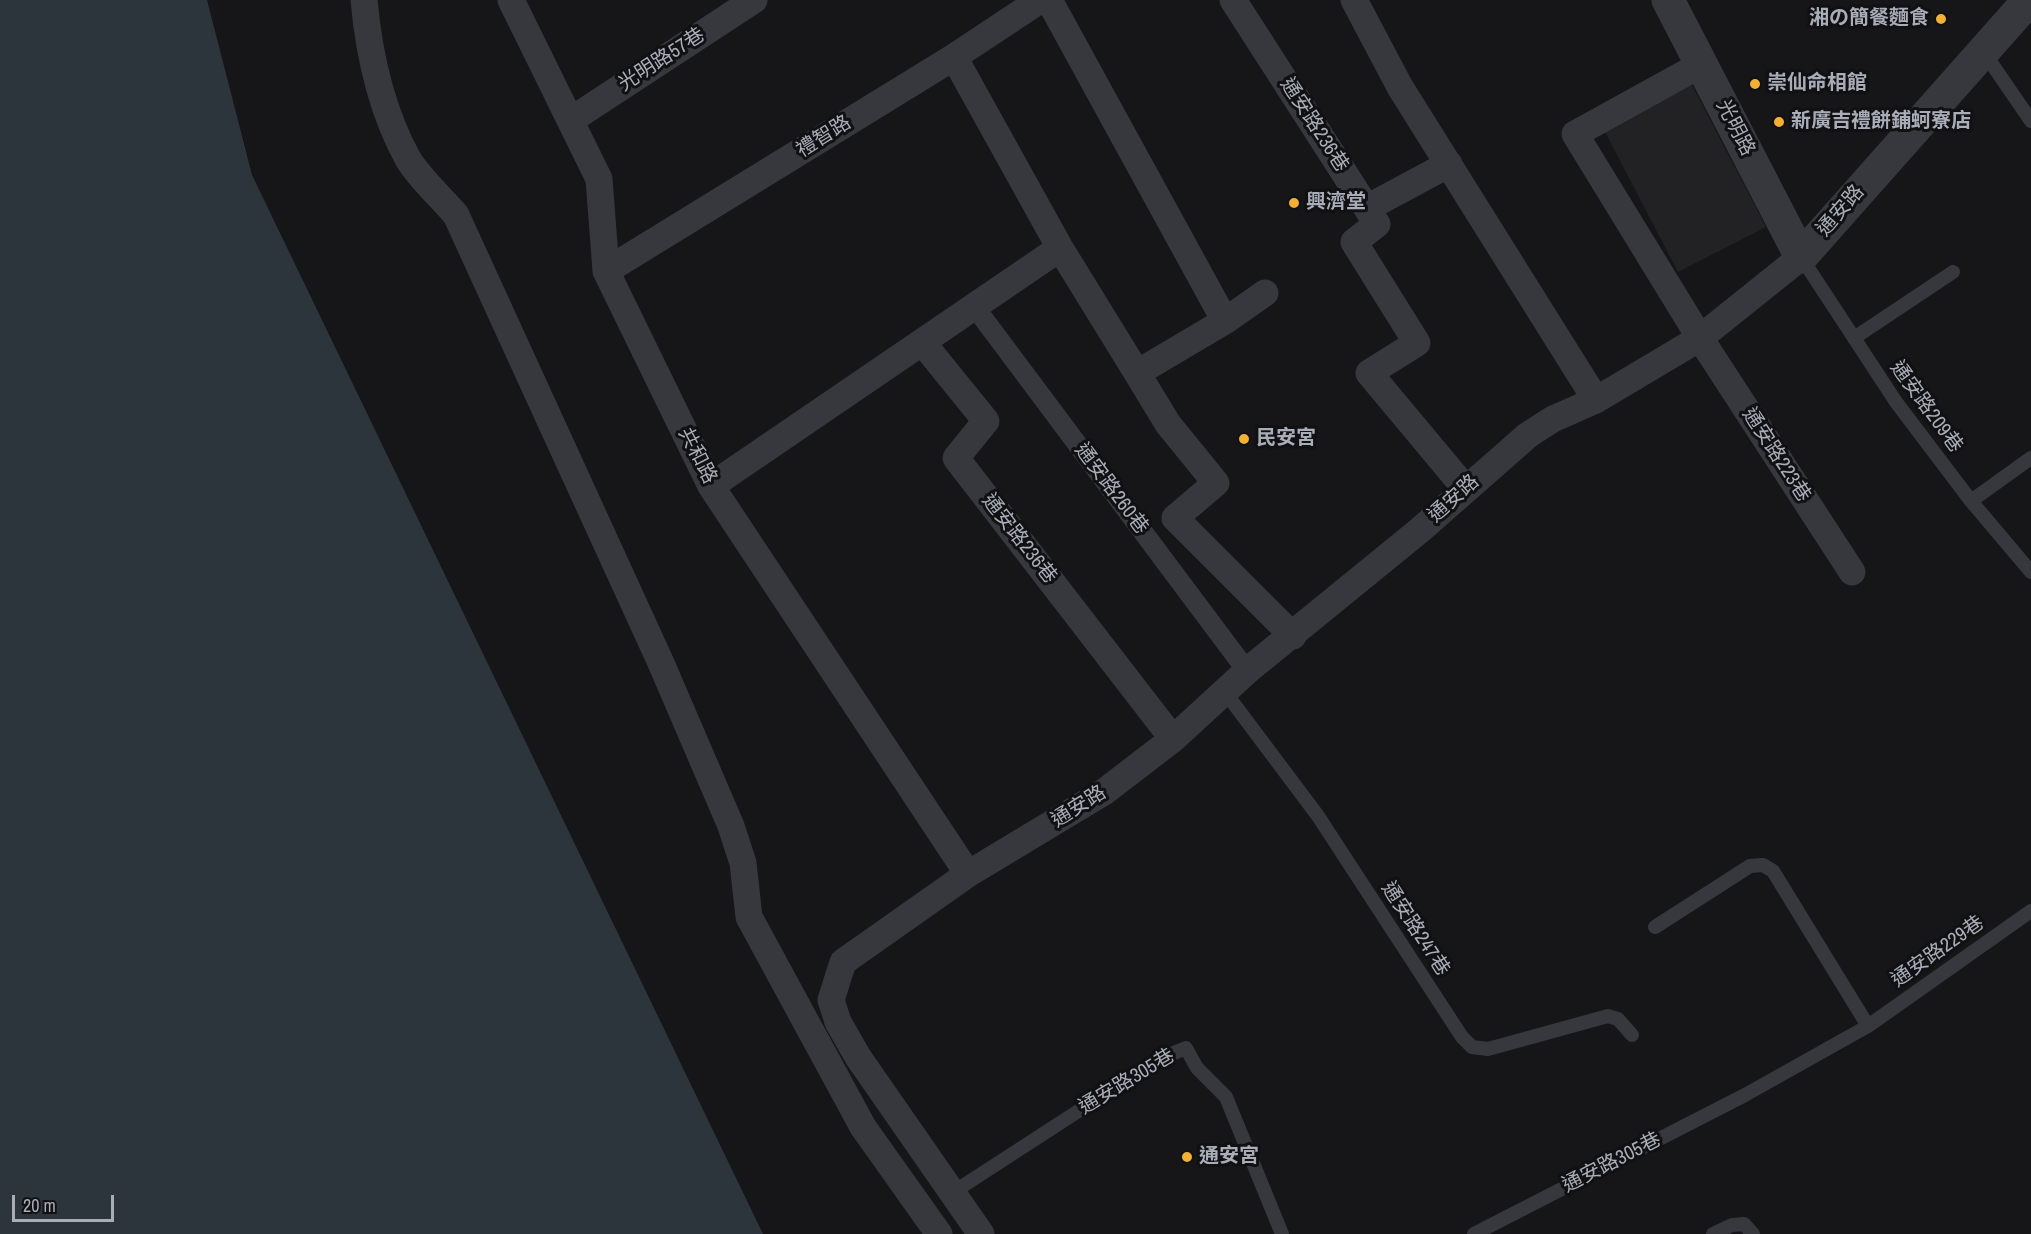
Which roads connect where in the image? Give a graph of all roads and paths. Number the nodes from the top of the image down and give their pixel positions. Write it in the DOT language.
graph roads {
  1 [pos="364,0"];
  2 [pos="511,0"];
  3 [pos="754,0"];
  4 [pos="1040,0"];
  5 [pos="1049,0"];
  6 [pos="1233,0"];
  7 [pos="1354,0"];
  8 [pos="1668,0"];
  9 [pos="2029,0"];
  10 [pos="1983,51"];
  11 [pos="954,57"];
  12 [pos="1702,64"];
  13 [pos="571,120"];
  14 [pos="2031,121"];
  15 [pos="1449,164"];
  16 [pos="1367,208"];
  17 [pos="1060,248"];
  18 [pos="1801,257"];
  19 [pos="606,271"];
  20 [pos="1953,273"];
  21 [pos="1265,293"];
  22 [pos="974,306"];
  23 [pos="1225,321"];
  24 [pos="1700,338"];
  25 [pos="1854,338"];
  26 [pos="922,342"];
  27 [pos="1137,373"];
  28 [pos="1596,400"];
  29 [pos="2031,458"];
  30 [pos="711,486"];
  31 [pos="1465,488"];
  32 [pos="1971,501"];
  33 [pos="1852,572"];
  34 [pos="2031,572"];
  35 [pos="1293,636"];
  36 [pos="1247,671"];
  37 [pos="1225,692"];
  38 [pos="1173,739"];
  39 [pos="968,874"];
  40 [pos="2031,911"];
  41 [pos="1655,927"];
  42 [pos="1868,1026"];
  43 [pos="1632,1035"];
  44 [pos="952,1193"];
  45 [pos="939,1234"];
  46 [pos="981,1234"];
  47 [pos="1282,1234"];
  48 [pos="1474,1234"];
  49 [pos="1713,1234"];
  50 [pos="1753,1234"];
  1 -- 45 [label="street"];
  2 -- 13 [label="street, 共和路"];
  3 -- 13 [label="street, 光明路57巷"];
  4 -- 11 [label="street, 禮智路"];
  5 -- 23 [label="street"];
  6 -- 16 [label="street, 通安路236巷"];
  7 -- 15 [label="street"];
  8 -- 12 [label="street, 光明路"];
  9 -- 10 [label="street, 通安路"];
  10 -- 14 [label="lane"];
  10 -- 18 [label="street, 通安路"];
  11 -- 17 [label="street"];
  11 -- 19 [label="street, 禮智路"];
  12 -- 18 [label="street, 光明路"];
  12 -- 24 [label="street, 通安路223巷"];
  13 -- 19 [label="street, 共和路"];
  15 -- 16 [label="street"];
  15 -- 28 [label="street"];
  16 -- 31 [label="street, 通安路236巷"];
  17 -- 22 [label="street"];
  17 -- 27 [label="street"];
  18 -- 24 [label="street, 通安路"];
  18 -- 25 [label="lane, 通安路209巷"];
  19 -- 30 [label="street, 共和路"];
  20 -- 25 [label="lane"];
  21 -- 23 [label="street"];
  22 -- 26 [label="street"];
  22 -- 36 [label="street, 通安路260巷"];
  23 -- 27 [label="street"];
  24 -- 28 [label="street, 通安路"];
  24 -- 33 [label="street, 通安路223巷"];
  25 -- 32 [label="lane, 通安路209巷"];
  26 -- 30 [label="street"];
  26 -- 38 [label="street, 通安路236巷"];
  27 -- 35 [label="street"];
  28 -- 31 [label="street, 通安路"];
  29 -- 32 [label="lane"];
  30 -- 39 [label="street, 共和路"];
  31 -- 35 [label="street, 通安路"];
  32 -- 34 [label="lane, 通安路209巷"];
  35 -- 36 [label="street, 通安路"];
  36 -- 37 [label="street, 通安路"];
  37 -- 38 [label="street, 通安路"];
  37 -- 43 [label="lane, 通安路247巷"];
  38 -- 39 [label="street, 通安路"];
  39 -- 44 [label="street, 通安路"];
  40 -- 42 [label="lane, 通安路229巷"];
  41 -- 42 [label="lane"];
  42 -- 48 [label="lane, 通安路305巷"];
  44 -- 46 [label="street"];
  44 -- 47 [label="lane, 通安路305巷"];
  49 -- 50 [label="lane"];
}
